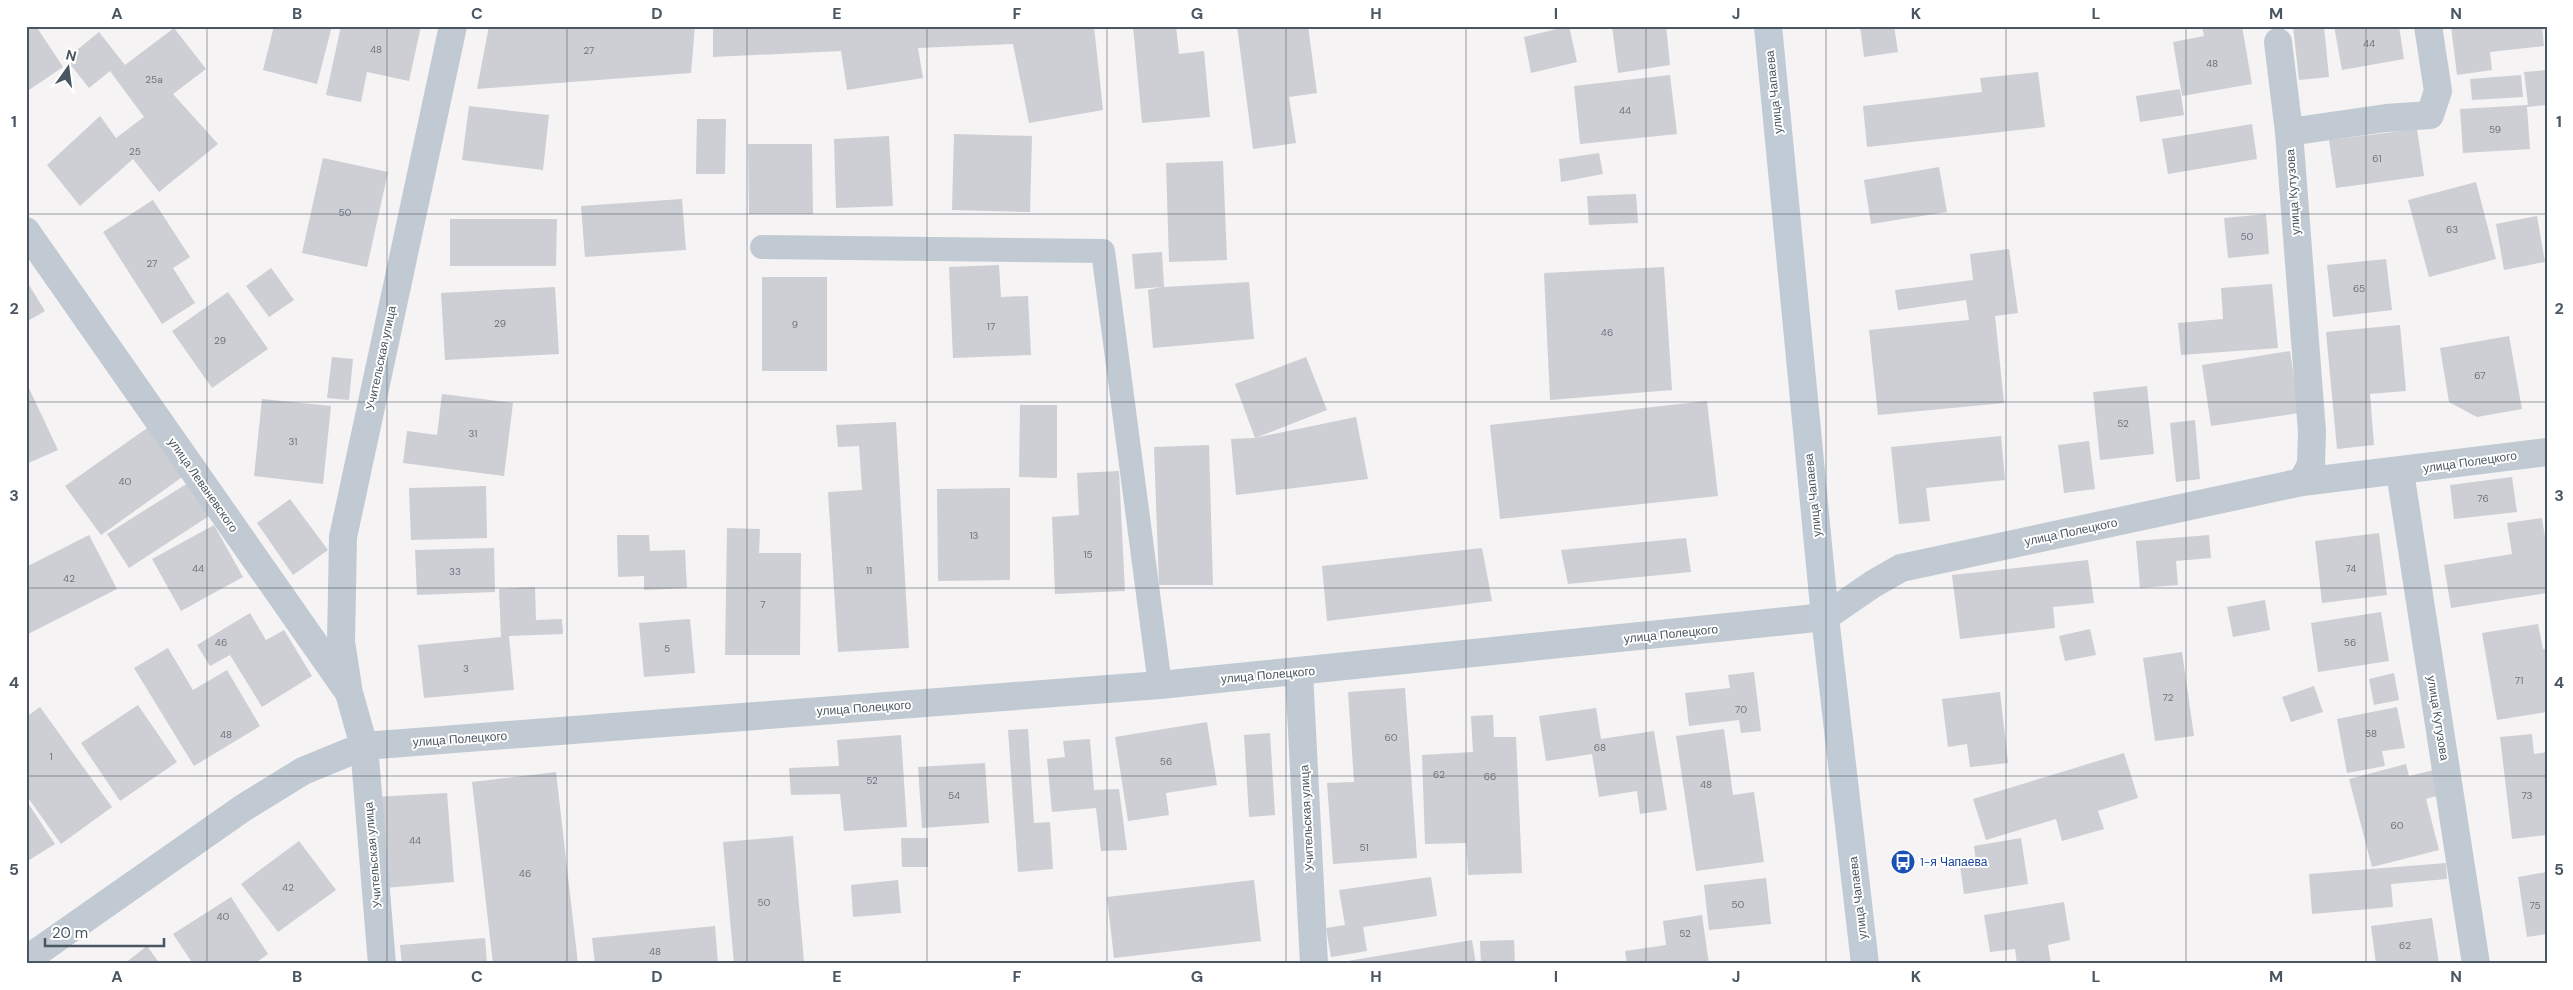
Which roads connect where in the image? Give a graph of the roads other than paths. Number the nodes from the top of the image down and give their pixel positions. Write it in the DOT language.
graph roads {
  1 [pos="453,26"];
  2 [pos="1768,26"];
  3 [pos="2428,26"];
  4 [pos="2278,42"];
  5 [pos="2289,132"];
  6 [pos="26,231"];
  7 [pos="762,247"];
  8 [pos="2547,452"];
  9 [pos="2400,472"];
  10 [pos="2302,482"];
  11 [pos="1825,617"];
  12 [pos="1299,673"];
  13 [pos="1160,685"];
  14 [pos="349,694"];
  15 [pos="364,746"];
  16 [pos="26,960"];
  17 [pos="382,964"];
  18 [pos="1314,964"];
  19 [pos="1865,964"];
  20 [pos="2476,964"];
  1 -- 14 [label="street, Учительская улица"];
  2 -- 11 [label="street, улица Чапаева"];
  3 -- 5 [label="street, улица Кутузова"];
  4 -- 5 [label="street"];
  5 -- 10 [label="street, улица Кутузова"];
  6 -- 14 [label="street, улица Леваневского"];
  7 -- 13 [label="lane"];
  8 -- 9 [label="street, улица Полецкого"];
  9 -- 10 [label="street, улица Полецкого"];
  9 -- 20 [label="street, улица Кутузова"];
  10 -- 11 [label="street, улица Полецкого"];
  11 -- 12 [label="street, улица Полецкого"];
  11 -- 19 [label="street, улица Чапаева"];
  12 -- 13 [label="street, улица Полецкого"];
  12 -- 18 [label="street, Учительская улица"];
  13 -- 15 [label="street, улица Полецкого"];
  14 -- 15 [label="street, улица Леваневского"];
  15 -- 16 [label="street, улица Полецкого"];
  15 -- 17 [label="street, Учительская улица"];
}
